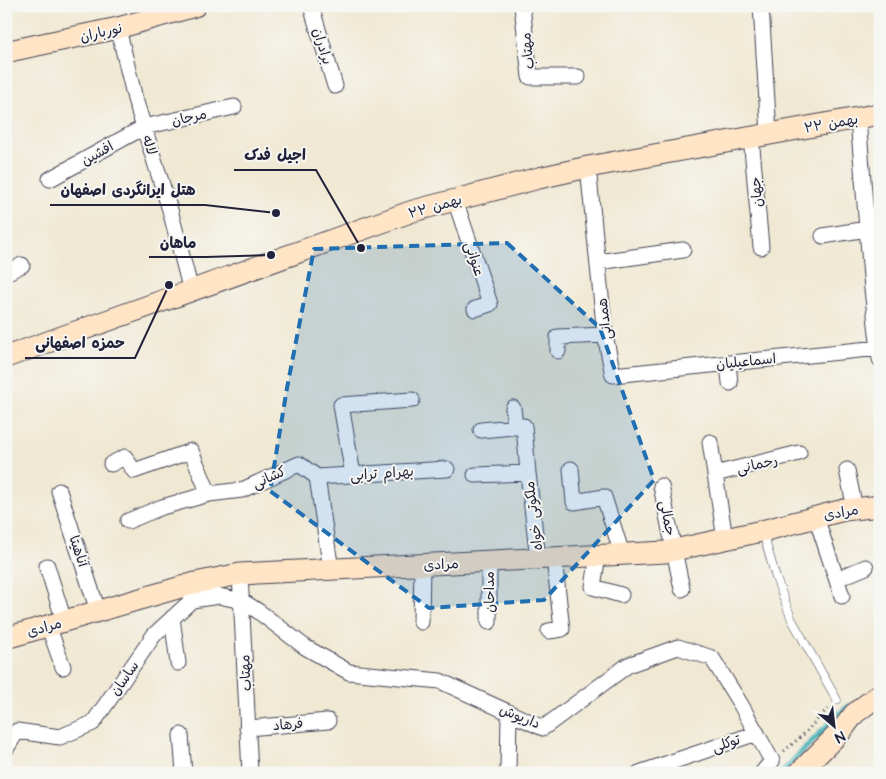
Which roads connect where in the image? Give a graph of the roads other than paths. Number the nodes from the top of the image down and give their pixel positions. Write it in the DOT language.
graph roads {
  1 [pos="195,6"];
  2 [pos="311,6"];
  3 [pos="522,6"];
  4 [pos="761,6"];
  5 [pos="118,28"];
  6 [pos="6,53"];
  7 [pos="578,77"];
  8 [pos="336,86"];
  9 [pos="234,107"];
  10 [pos="880,114"];
  11 [pos="858,119"];
  12 [pos="144,127"];
  13 [pos="760,136"];
  14 [pos="588,167"];
  15 [pos="50,179"];
  16 [pos="455,200"];
  17 [pos="867,229"];
  18 [pos="823,236"];
  19 [pos="762,247"];
  20 [pos="683,250"];
  21 [pos="598,262"];
  22 [pos="22,265"];
  23 [pos="6,273"];
  24 [pos="876,273"];
  25 [pos="191,291"];
  26 [pos="475,309"];
  27 [pos="604,334"];
  28 [pos="558,351"];
  29 [pos="879,353"];
  30 [pos="7,355"];
  31 [pos="728,363"];
  32 [pos="613,375"];
  33 [pos="730,383"];
  34 [pos="412,400"];
  35 [pos="513,408"];
  36 [pos="515,427"];
  37 [pos="481,430"];
  38 [pos="710,442"];
  39 [pos="799,454"];
  40 [pos="111,464"];
  41 [pos="447,468"];
  42 [pos="571,469"];
  43 [pos="847,470"];
  44 [pos="528,473"];
  45 [pos="714,474"];
  46 [pos="353,475"];
  47 [pos="475,475"];
  48 [pos="317,477"];
  49 [pos="661,486"];
  50 [pos="59,491"];
  51 [pos="209,494"];
  52 [pos="880,506"];
  53 [pos="854,509"];
  54 [pos="816,517"];
  55 [pos="128,521"];
  56 [pos="762,531"];
  57 [pos="725,539"];
  58 [pos="674,550"];
  59 [pos="622,554"];
  60 [pos="598,555"];
  61 [pos="546,558"];
  62 [pos="489,561"];
  63 [pos="422,565"];
  64 [pos="47,566"];
  65 [pos="866,566"];
  66 [pos="331,570"];
  67 [pos="240,574"];
  68 [pos="837,579"];
  69 [pos="682,589"];
  70 [pos="621,596"];
  71 [pos="842,596"];
  72 [pos="242,601"];
  73 [pos="98,611"];
  74 [pos="172,618"];
  75 [pos="421,622"];
  76 [pos="489,622"];
  77 [pos="56,623"];
  78 [pos="549,631"];
  79 [pos="6,638"];
  80 [pos="178,663"];
  81 [pos="63,667"];
  82 [pos="880,694"];
  83 [pos="837,700"];
  84 [pos="509,712"];
  85 [pos="328,720"];
  86 [pos="248,728"];
  87 [pos="757,733"];
  88 [pos="181,735"];
  89 [pos="6,749"];
  90 [pos="767,767"];
  91 [pos="184,773"];
  92 [pos="250,773"];
  93 [pos="508,773"];
  94 [pos="639,773"];
  95 [pos="798,773"];
  1 -- 5 [label="street, نورباران"];
  2 -- 8 [label="street, برادران"];
  3 -- 7 [label="street, مهتاب"];
  4 -- 13 [label="street, جهان"];
  5 -- 6 [label="street, نورباران"];
  5 -- 12 [label="street, لاله"];
  9 -- 12 [label="street, مرجان"];
  10 -- 11 [label="street, ۲۲ بهمن"];
  11 -- 13 [label="street, ۲۲ بهمن"];
  11 -- 17 [label="street"];
  12 -- 15 [label="street, افشین"];
  12 -- 25 [label="street, لاله"];
  13 -- 14 [label="street, ۲۲ بهمن"];
  13 -- 19 [label="street, جهان"];
  14 -- 16 [label="street, ۲۲ بهمن"];
  14 -- 21 [label="street, همدانی"];
  16 -- 25 [label="street, ۲۲ بهمن"];
  16 -- 26 [label="street, عنوانی"];
  17 -- 18 [label="street"];
  17 -- 24 [label="street"];
  20 -- 21 [label="street"];
  21 -- 27 [label="street, همدانی"];
  22 -- 23 [label="street"];
  24 -- 29 [label="street"];
  25 -- 30 [label="street, ۲۲ بهمن"];
  27 -- 28 [label="street"];
  27 -- 32 [label="street, همدانی"];
  29 -- 31 [label="street, اسماعیلیان"];
  31 -- 32 [label="street, اسماعیلیان"];
  31 -- 33 [label="street"];
  34 -- 46 [label="street"];
  35 -- 36 [label="street, ملکوتی خواه"];
  36 -- 37 [label="street"];
  36 -- 44 [label="street, ملکوتی خواه"];
  38 -- 45 [label="street"];
  39 -- 45 [label="street, رحمانی"];
  40 -- 51 [label="street"];
  41 -- 46 [label="street, بهرام ترابی"];
  42 -- 59 [label="street"];
  43 -- 53 [label="street"];
  44 -- 47 [label="street, ملکوتی خواه"];
  44 -- 61 [label="street, ملکوتی خواه"];
  45 -- 57 [label="street"];
  46 -- 48 [label="street, بهرام ترابی"];
  48 -- 51 [label="street, کشانی"];
  48 -- 66 [label="street"];
  49 -- 58 [label="street, جمالی"];
  50 -- 73 [label="street, آناهیتا"];
  51 -- 55 [label="street, کشانی"];
  52 -- 53 [label="street, مرادی"];
  53 -- 54 [label="street, مرادی"];
  54 -- 56 [label="street, مرادی"];
  54 -- 68 [label="street"];
  56 -- 57 [label="street, مرادی"];
  56 -- 83 [label="lane"];
  57 -- 58 [label="street, مرادی"];
  58 -- 59 [label="street, مرادی"];
  58 -- 69 [label="street, جمالی"];
  59 -- 60 [label="street, مرادی"];
  60 -- 61 [label="street, مرادی"];
  60 -- 70 [label="street"];
  61 -- 62 [label="street, مرادی"];
  61 -- 78 [label="street, ملکوتی خواه"];
  62 -- 63 [label="street, مرادی"];
  62 -- 76 [label="street, مداحان"];
  63 -- 66 [label="street, مرادی"];
  63 -- 75 [label="street"];
  64 -- 77 [label="street"];
  65 -- 68 [label="street"];
  66 -- 67 [label="street, مرادی"];
  67 -- 72 [label="street, مهتاب"];
  67 -- 73 [label="street, مرادی"];
  68 -- 71 [label="street"];
  72 -- 74 [label="street, ساسان"];
  72 -- 84 [label="street, داریوش"];
  72 -- 86 [label="street, مهتاب"];
  73 -- 77 [label="street, مرادی"];
  74 -- 80 [label="street"];
  74 -- 89 [label="street, ساسان"];
  77 -- 79 [label="street, مرادی"];
  77 -- 81 [label="street"];
  82 -- 95 [label="street"];
  84 -- 87 [label="street, داریوش"];
  84 -- 93 [label="street"];
  85 -- 86 [label="street, فرهاد"];
  86 -- 92 [label="street, مهتاب"];
  87 -- 90 [label="street, داریوش"];
  87 -- 94 [label="street, توکلی"];
  88 -- 91 [label="street"];
}
